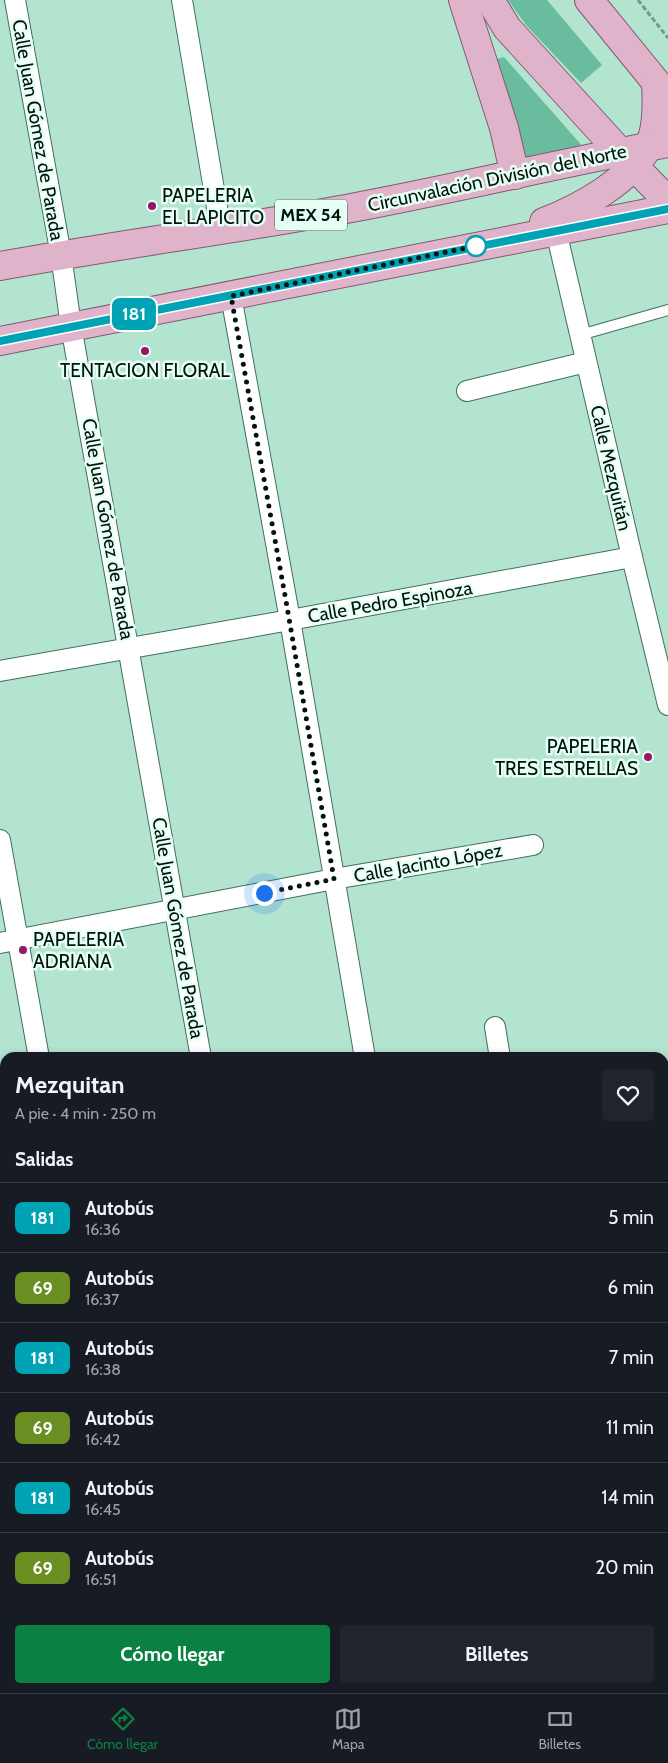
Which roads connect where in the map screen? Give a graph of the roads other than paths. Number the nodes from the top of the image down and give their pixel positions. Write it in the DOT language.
graph roads {
  1 [pos="16,0"];
  2 [pos="182,0"];
  3 [pos="463,0"];
  4 [pos="490,0"];
  5 [pos="588,0"];
  6 [pos="662,90"];
  7 [pos="642,152"];
  8 [pos="515,175"];
  9 [pos="668,201"];
  10 [pos="668,209"];
  11 [pos="556,230"];
  12 [pos="221,231"];
  13 [pos="476,246"];
  14 [pos="61,255"];
  15 [pos="0,266"];
  16 [pos="231,296"];
  17 [pos="668,310"];
  18 [pos="71,326"];
  19 [pos="580,335"];
  20 [pos="0,341"];
  21 [pos="586,362"];
  22 [pos="467,391"];
  23 [pos="632,557"];
  24 [pos="290,620"];
  25 [pos="129,648"];
  26 [pos="0,671"];
  27 [pos="668,705"];
  28 [pos="0,840"];
  29 [pos="532,845"];
  30 [pos="334,879"];
  31 [pos="175,910"];
  32 [pos="9,941"];
  33 [pos="495,1027"];
  34 [pos="37,1052"];
  35 [pos="199,1052"];
  36 [pos="364,1052"];
  37 [pos="499,1052"];
  1 -- 14 [label="street, Calle Juan Gómez de Parada"];
  2 -- 12 [label="street"];
  3 -- 8 [label="main road"];
  4 -- 7 [label="main road"];
  5 -- 6 [label="main road"];
  6 -- 7 [label="main road"];
  7 -- 8 [label="main road, Circunvalación División del Norte / MEX 54"];
  7 -- 9 [label="main road"];
  7 -- 13 [label="main road"];
  8 -- 12 [label="main road, Circunvalación División del Norte / MEX 54"];
  10 -- 11 [label="main road"];
  11 -- 13 [label="main road"];
  11 -- 19 [label="street, Calle Mezquitán"];
  12 -- 14 [label="main road, Circunvalación División del Norte / MEX 54"];
  13 -- 16 [label="main road"];
  14 -- 15 [label="main road, Circunvalación División del Norte / MEX 54"];
  14 -- 18 [label="street, Calle Juan Gómez de Parada"];
  16 -- 18 [label="main road"];
  16 -- 24 [label="street"];
  17 -- 19 [label="lane"];
  18 -- 20 [label="main road"];
  18 -- 25 [label="street, Calle Juan Gómez de Parada"];
  19 -- 21 [label="street, Calle Mezquitán"];
  21 -- 22 [label="street"];
  21 -- 23 [label="street, Calle Mezquitán"];
  23 -- 24 [label="street, Calle Pedro Espinoza"];
  23 -- 27 [label="street, Calle Mezquitán"];
  24 -- 25 [label="street, Calle Pedro Espinoza"];
  24 -- 30 [label="street"];
  25 -- 26 [label="street, Calle Pedro Espinoza"];
  25 -- 31 [label="street, Calle Juan Gómez de Parada"];
  28 -- 32 [label="street"];
  29 -- 30 [label="street, Calle Jacinto López"];
  30 -- 31 [label="street, Calle Jacinto López"];
  30 -- 36 [label="street"];
  31 -- 32 [label="street, Calle Jacinto López"];
  31 -- 35 [label="street, Calle Juan Gómez de Parada"];
  32 -- 34 [label="street"];
  33 -- 37 [label="street"];
}
